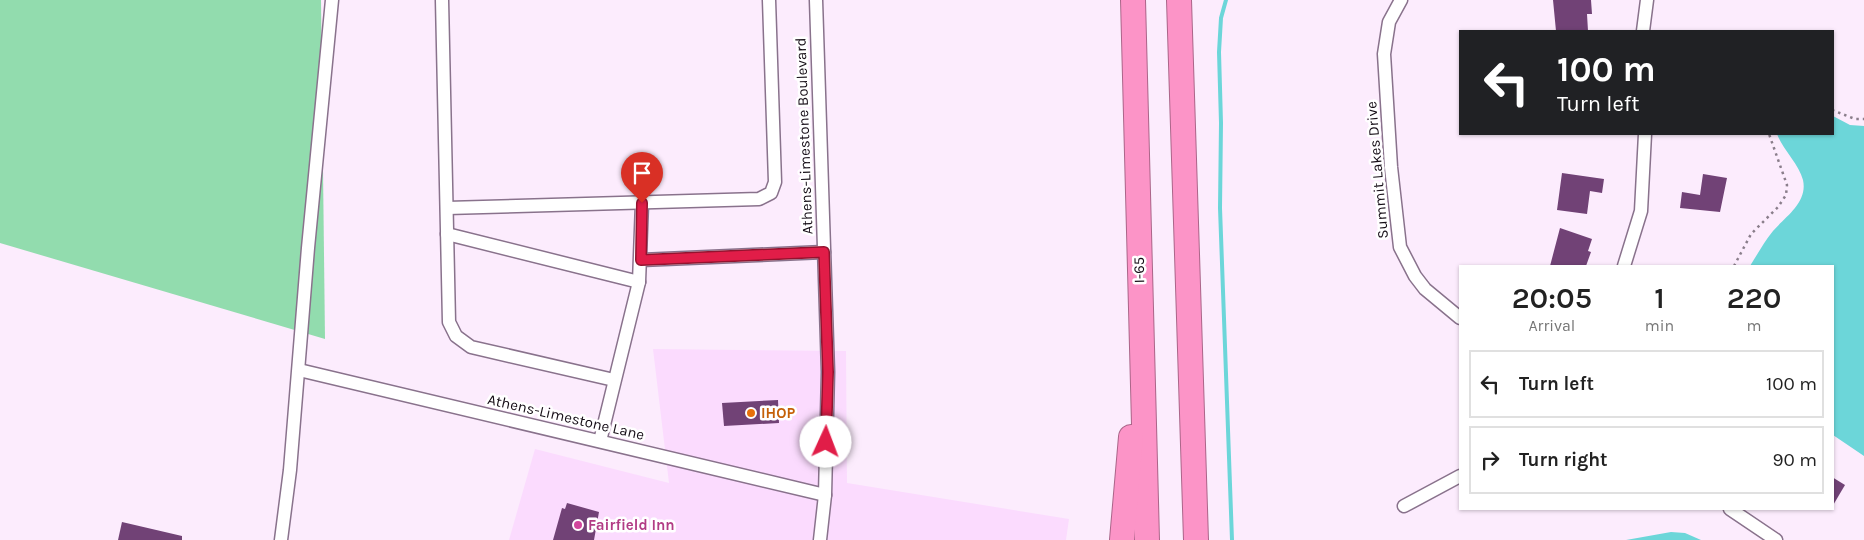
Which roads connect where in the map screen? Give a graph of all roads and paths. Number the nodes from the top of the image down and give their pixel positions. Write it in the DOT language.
graph roads {
  1 [pos="332,0"];
  2 [pos="442,0"];
  3 [pos="769,0"];
  4 [pos="816,0"];
  5 [pos="1133,0"];
  6 [pos="1179,0"];
  7 [pos="1402,0"];
  8 [pos="1646,1"];
  9 [pos="1643,30"];
  10 [pos="1834,111"];
  11 [pos="1864,119"];
  12 [pos="1645,135"];
  13 [pos="1769,135"];
  14 [pos="642,203"];
  15 [pos="447,208"];
  16 [pos="447,234"];
  17 [pos="824,252"];
  18 [pos="641,260"];
  19 [pos="1624,265"];
  20 [pos="1735,265"];
  21 [pos="639,282"];
  22 [pos="1459,317"];
  23 [pos="1141,336"];
  24 [pos="300,370"];
  25 [pos="614,380"];
  26 [pos="600,442"];
  27 [pos="1459,477"];
  28 [pos="825,495"];
  29 [pos="1404,506"];
  30 [pos="1195,510"];
  31 [pos="1731,510"];
  32 [pos="281,540"];
  33 [pos="820,540"];
  34 [pos="1122,540"];
  35 [pos="1147,540"];
  36 [pos="1196,540"];
  37 [pos="1200,540"];
  38 [pos="1776,540"];
  1 -- 24 [label="street"];
  2 -- 15 [label="street"];
  3 -- 14 [label="street"];
  4 -- 17 [label="street, Athens-Limestone Boulevard"];
  5 -- 23 [label="highway, I-65"];
  6 -- 30 [label="highway"];
  7 -- 22 [label="street, Summit Lakes Drive"];
  8 -- 9 [label="street"];
  10 -- 11 [label="path"];
  12 -- 19 [label="street"];
  13 -- 20 [label="path"];
  14 -- 15 [label="street"];
  14 -- 18 [label="street"];
  15 -- 16 [label="street"];
  16 -- 21 [label="street"];
  16 -- 25 [label="street"];
  17 -- 18 [label="street"];
  17 -- 28 [label="street, Athens-Limestone Boulevard"];
  18 -- 21 [label="street"];
  21 -- 25 [label="street"];
  23 -- 34 [label="highway"];
  23 -- 35 [label="highway, I-65"];
  24 -- 26 [label="street, Athens-Limestone Lane"];
  24 -- 32 [label="street"];
  25 -- 26 [label="street"];
  26 -- 28 [label="street, Athens-Limestone Lane"];
  27 -- 29 [label="street"];
  28 -- 33 [label="street, Athens-Limestone Boulevard"];
  30 -- 36 [label="highway"];
  30 -- 37 [label="highway"];
  31 -- 38 [label="street"];
}
